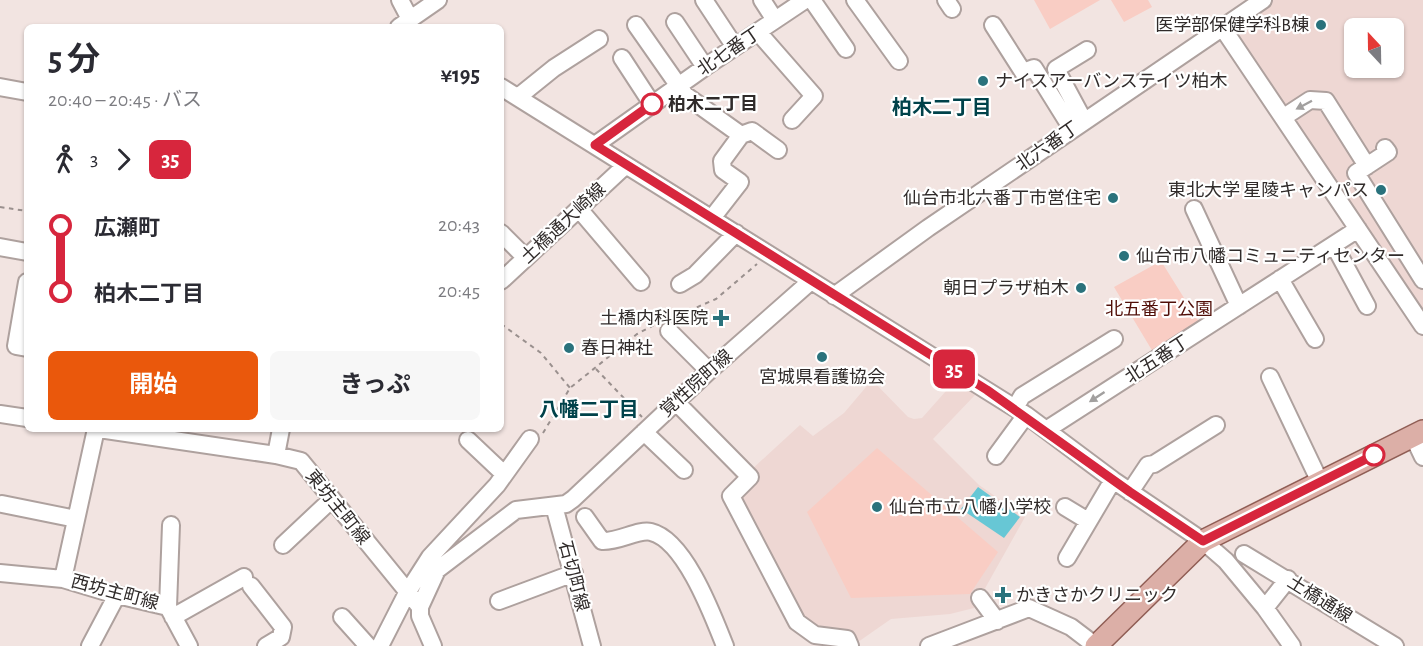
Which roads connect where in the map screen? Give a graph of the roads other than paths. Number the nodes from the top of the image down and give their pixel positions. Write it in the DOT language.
graph roads {
  1 [pos="400,0"];
  2 [pos="438,0"];
  3 [pos="704,0"];
  4 [pos="762,0"];
  5 [pos="805,0"];
  6 [pos="812,0"];
  7 [pos="855,0"];
  8 [pos="1263,0"];
  9 [pos="775,20"];
  10 [pos="675,22"];
  11 [pos="405,24"];
  12 [pos="636,25"];
  13 [pos="993,25"];
  14 [pos="1222,27"];
  15 [pos="758,32"];
  16 [pos="599,39"];
  17 [pos="735,47"];
  18 [pos="846,49"];
  19 [pos="1087,50"];
  20 [pos="622,58"];
  21 [pos="899,61"];
  22 [pos="705,67"];
  23 [pos="678,86"];
  24 [pos="0,87"];
  25 [pos="504,89"];
  26 [pos="24,91"];
  27 [pos="518,97"];
  28 [pos="652,104"];
  29 [pos="1284,117"];
  30 [pos="792,120"];
  31 [pos="1078,125"];
  32 [pos="741,135"];
  33 [pos="595,145"];
  34 [pos="1385,148"];
  35 [pos="778,150"];
  36 [pos="626,165"];
  37 [pos="1367,166"];
  38 [pos="579,209"];
  39 [pos="1194,209"];
  40 [pos="712,218"];
  41 [pos="1358,229"];
  42 [pos="736,233"];
  43 [pos="504,236"];
  44 [pos="1334,245"];
  45 [pos="0,247"];
  46 [pos="24,251"];
  47 [pos="526,258"];
  48 [pos="504,278"];
  49 [pos="1280,279"];
  50 [pos="1423,280"];
  51 [pos="811,281"];
  52 [pos="641,282"];
  53 [pos="680,284"];
  54 [pos="834,296"];
  55 [pos="24,299"];
  56 [pos="1239,306"];
  57 [pos="1367,306"];
  58 [pos="1423,326"];
  59 [pos="669,331"];
  60 [pos="1114,339"];
  61 [pos="1315,339"];
  62 [pos="24,347"];
  63 [pos="709,371"];
  64 [pos="1270,377"];
  65 [pos="676,402"];
  66 [pos="1020,412"];
  67 [pos="0,414"];
  68 [pos="24,418"];
  69 [pos="1216,425"];
  70 [pos="648,428"];
  71 [pos="1046,430"];
  72 [pos="97,432"];
  73 [pos="119,432"];
  74 [pos="280,432"];
  75 [pos="1418,434"];
  76 [pos="536,437"];
  77 [pos="468,440"];
  78 [pos="276,455"];
  79 [pos="996,456"];
  80 [pos="1423,457"];
  81 [pos="684,470"];
  82 [pos="504,474"];
  83 [pos="1113,480"];
  84 [pos="1320,482"];
  85 [pos="1130,492"];
  86 [pos="332,499"];
  87 [pos="2,504"];
  88 [pos="554,506"];
  89 [pos="1065,507"];
  90 [pos="585,517"];
  91 [pos="76,519"];
  92 [pos="1088,521"];
  93 [pos="171,525"];
  94 [pos="1203,541"];
  95 [pos="283,545"];
  96 [pos="1244,554"];
  97 [pos="1067,558"];
  98 [pos="0,573"];
  99 [pos="574,573"];
  100 [pos="63,579"];
  101 [pos="1288,579"];
  102 [pos="117,595"];
  103 [pos="980,598"];
  104 [pos="413,599"];
  105 [pos="499,601"];
  106 [pos="1265,608"];
  107 [pos="170,612"];
  108 [pos="342,617"];
  109 [pos="997,621"];
  110 [pos="939,644"];
  111 [pos="90,646"];
  112 [pos="189,646"];
  113 [pos="267,646"];
  114 [pos="368,646"];
  115 [pos="380,646"];
  116 [pos="434,646"];
  117 [pos="592,646"];
  118 [pos="725,646"];
  119 [pos="850,646"];
  120 [pos="1096,646"];
  121 [pos="1292,646"];
  122 [pos="1395,646"];
  1 -- 11 [label="street"];
  2 -- 11 [label="street"];
  3 -- 17 [label="street"];
  4 -- 9 [label="street"];
  5 -- 9 [label="street, 北七番丁"];
  6 -- 18 [label="street"];
  7 -- 21 [label="street"];
  8 -- 14 [label="street, 北六番丁"];
  9 -- 15 [label="street, 北七番丁"];
  10 -- 22 [label="street"];
  12 -- 23 [label="street"];
  13 -- 31 [label="street"];
  14 -- 29 [label="street"];
  14 -- 31 [label="street, 北六番丁"];
  15 -- 17 [label="street, 北七番丁"];
  15 -- 30 [label="street"];
  16 -- 27 [label="street"];
  17 -- 22 [label="street, 北七番丁"];
  19 -- 31 [label="street"];
  20 -- 28 [label="street"];
  22 -- 23 [label="street, 北七番丁"];
  23 -- 28 [label="street, 北七番丁"];
  23 -- 32 [label="street"];
  24 -- 26 [label="street"];
  25 -- 27 [label="street"];
  27 -- 33 [label="street"];
  28 -- 33 [label="street, 北七番丁"];
  37 -- 29 [label="street, one-way"];
  29 -- 41 [label="street"];
  31 -- 54 [label="street, 北六番丁"];
  32 -- 35 [label="street"];
  32 -- 40 [label="street"];
  33 -- 36 [label="street"];
  34 -- 37 [label="street"];
  36 -- 38 [label="street, 土橋通大崎線"];
  36 -- 40 [label="street"];
  37 -- 50 [label="street"];
  38 -- 47 [label="street, 土橋通大崎線"];
  38 -- 52 [label="street"];
  39 -- 56 [label="street"];
  40 -- 42 [label="street"];
  41 -- 44 [label="street, 北五番丁"];
  41 -- 58 [label="street"];
  42 -- 51 [label="street"];
  42 -- 53 [label="street"];
  43 -- 47 [label="street"];
  44 -- 49 [label="street, 北五番丁"];
  44 -- 57 [label="street"];
  45 -- 46 [label="street"];
  47 -- 48 [label="street, 土橋通大崎線"];
  49 -- 56 [label="street, 北五番丁"];
  49 -- 61 [label="street"];
  51 -- 54 [label="street"];
  51 -- 63 [label="street, 覚性院町線"];
  54 -- 66 [label="street"];
  55 -- 62 [label="street"];
  56 -- 71 [label="street, 北五番丁, one-way"];
  59 -- 63 [label="street"];
  60 -- 66 [label="street"];
  63 -- 65 [label="street, 覚性院町線"];
  64 -- 84 [label="street"];
  65 -- 70 [label="street, 覚性院町線"];
  65 -- 119 [label="street"];
  66 -- 71 [label="street"];
  66 -- 79 [label="street"];
  67 -- 68 [label="street"];
  69 -- 85 [label="street"];
  70 -- 81 [label="street"];
  70 -- 88 [label="street, 覚性院町線"];
  71 -- 83 [label="street"];
  72 -- 91 [label="street, 西坊主町線"];
  73 -- 78 [label="street, 東坊主町線"];
  74 -- 78 [label="street"];
  75 -- 80 [label="street"];
  75 -- 84 [label="main road"];
  76 -- 82 [label="street"];
  77 -- 82 [label="street"];
  78 -- 86 [label="street, 東坊主町線"];
  82 -- 104 [label="street"];
  83 -- 85 [label="street"];
  83 -- 92 [label="street"];
  84 -- 94 [label="main road"];
  85 -- 94 [label="street"];
  86 -- 95 [label="street"];
  86 -- 104 [label="street, 東坊主町線"];
  87 -- 91 [label="street"];
  88 -- 99 [label="street, 石切町線"];
  88 -- 104 [label="street"];
  89 -- 92 [label="street"];
  90 -- 118 [label="street"];
  91 -- 100 [label="street, 西坊主町線"];
  92 -- 97 [label="street"];
  93 -- 107 [label="street"];
  94 -- 106 [label="street"];
  94 -- 120 [label="main road"];
  96 -- 101 [label="street, 土橋通線"];
  98 -- 100 [label="street"];
  99 -- 105 [label="street"];
  99 -- 117 [label="street, 石切町線"];
  100 -- 102 [label="street, 西坊主町線"];
  101 -- 106 [label="street"];
  101 -- 122 [label="street, 土橋通線"];
  102 -- 107 [label="street, 西坊主町線"];
  102 -- 111 [label="street"];
  103 -- 109 [label="street"];
  104 -- 115 [label="street"];
  104 -- 116 [label="street"];
  106 -- 121 [label="street"];
  107 -- 112 [label="street, 西坊主町線"];
  107 -- 113 [label="street"];
  108 -- 114 [label="street"];
  109 -- 110 [label="street"];
  109 -- 120 [label="street"];
}
